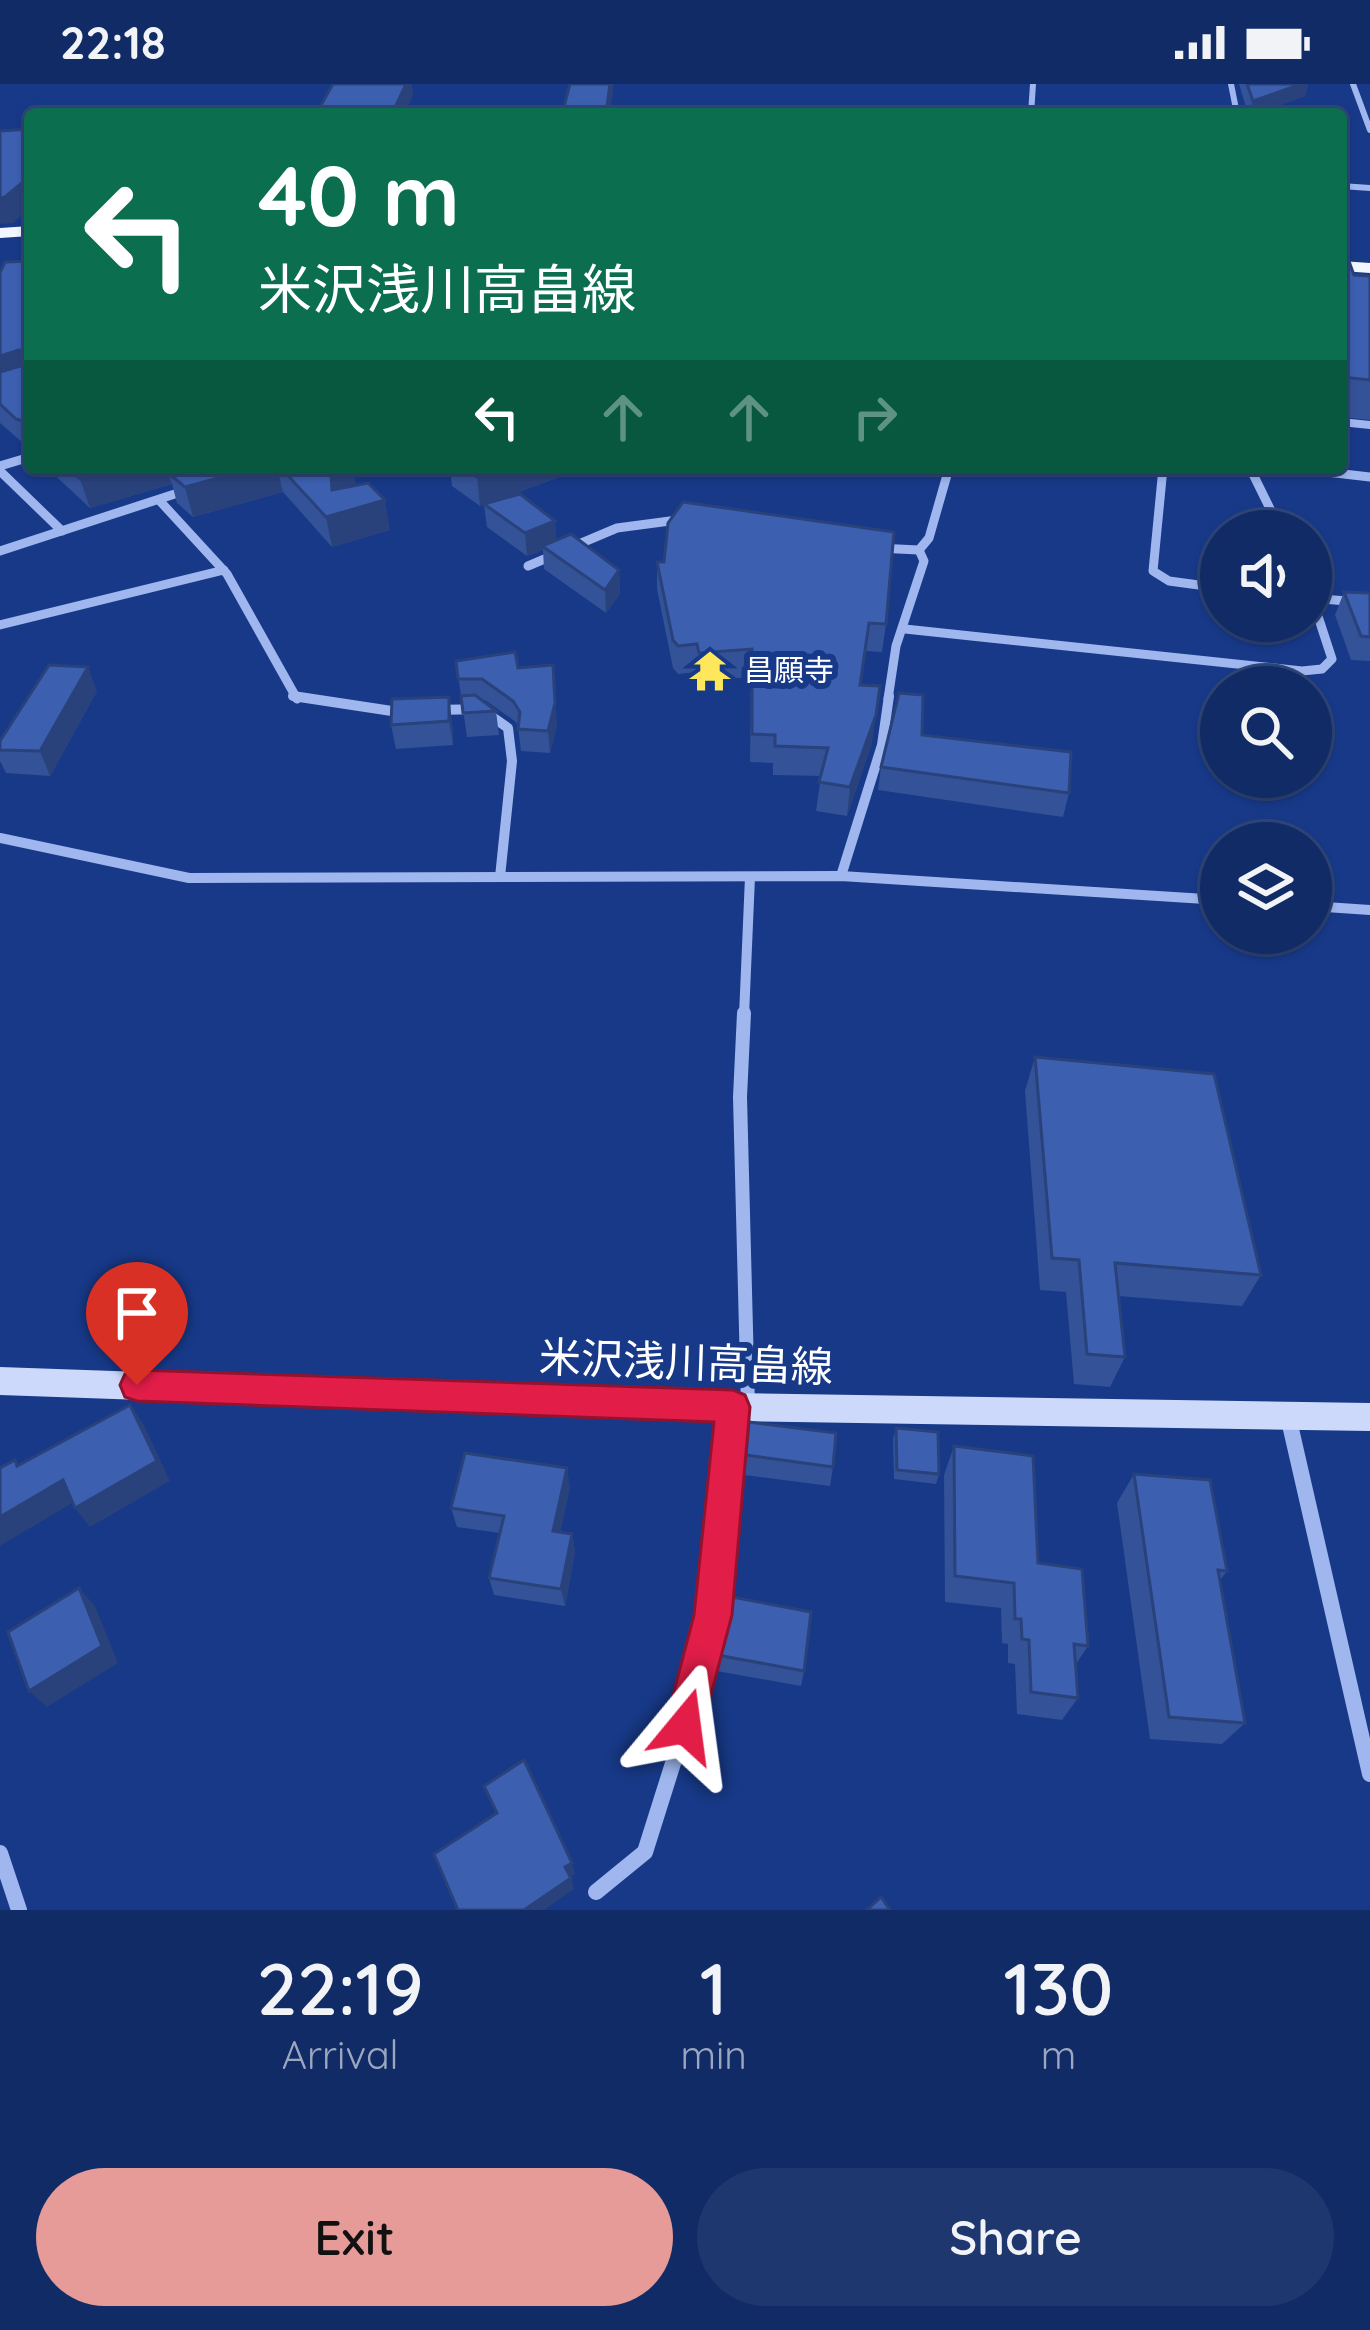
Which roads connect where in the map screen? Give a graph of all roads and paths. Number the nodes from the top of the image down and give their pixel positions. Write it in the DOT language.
graph roads {
  1 [pos="344,84"];
  2 [pos="1352,84"];
  3 [pos="320,108"];
  4 [pos="1370,130"];
  5 [pos="0,469"];
  6 [pos="947,474"];
  7 [pos="1161,474"];
  8 [pos="1253,474"];
  9 [pos="197,487"];
  10 [pos="159,500"];
  11 [pos="1270,510"];
  12 [pos="698,518"];
  13 [pos="62,531"];
  14 [pos="863,547"];
  15 [pos="919,550"];
  16 [pos="0,551"];
  17 [pos="528,566"];
  18 [pos="224,570"];
  19 [pos="1200,585"];
  20 [pos="1332,599"];
  21 [pos="1370,603"];
  22 [pos="0,625"];
  23 [pos="905,629"];
  24 [pos="1327,642"];
  25 [pos="0,838"];
  26 [pos="841,876"];
  27 [pos="500,877"];
  28 [pos="750,877"];
  29 [pos="1200,899"];
  30 [pos="1332,907"];
  31 [pos="1370,910"];
  32 [pos="0,1381"];
  33 [pos="741,1407"];
  34 [pos="1288,1415"];
  35 [pos="1370,1417"];
  36 [pos="1370,1774"];
  37 [pos="0,1853"];
  38 [pos="596,1892"];
  39 [pos="19,1910"];
  1 -- 3 [label="street"];
  2 -- 4 [label="street"];
  5 -- 13 [label="street"];
  6 -- 15 [label="street"];
  7 -- 19 [label="street"];
  8 -- 11 [label="street"];
  9 -- 10 [label="street"];
  10 -- 13 [label="street"];
  10 -- 18 [label="street"];
  12 -- 17 [label="street"];
  13 -- 16 [label="street"];
  14 -- 15 [label="street"];
  15 -- 23 [label="street"];
  18 -- 22 [label="street"];
  18 -- 27 [label="street"];
  20 -- 21 [label="street"];
  23 -- 24 [label="street"];
  23 -- 26 [label="street"];
  25 -- 27 [label="street"];
  26 -- 28 [label="street"];
  26 -- 29 [label="street"];
  27 -- 28 [label="street"];
  28 -- 33 [label="street"];
  30 -- 31 [label="street"];
  32 -- 33 [label="main road, 米沢浅川高畠線"];
  33 -- 34 [label="main road, 米沢浅川高畠線"];
  33 -- 38 [label="street"];
  34 -- 35 [label="main road, 米沢浅川高畠線"];
  34 -- 36 [label="street"];
  37 -- 39 [label="street"];
}
